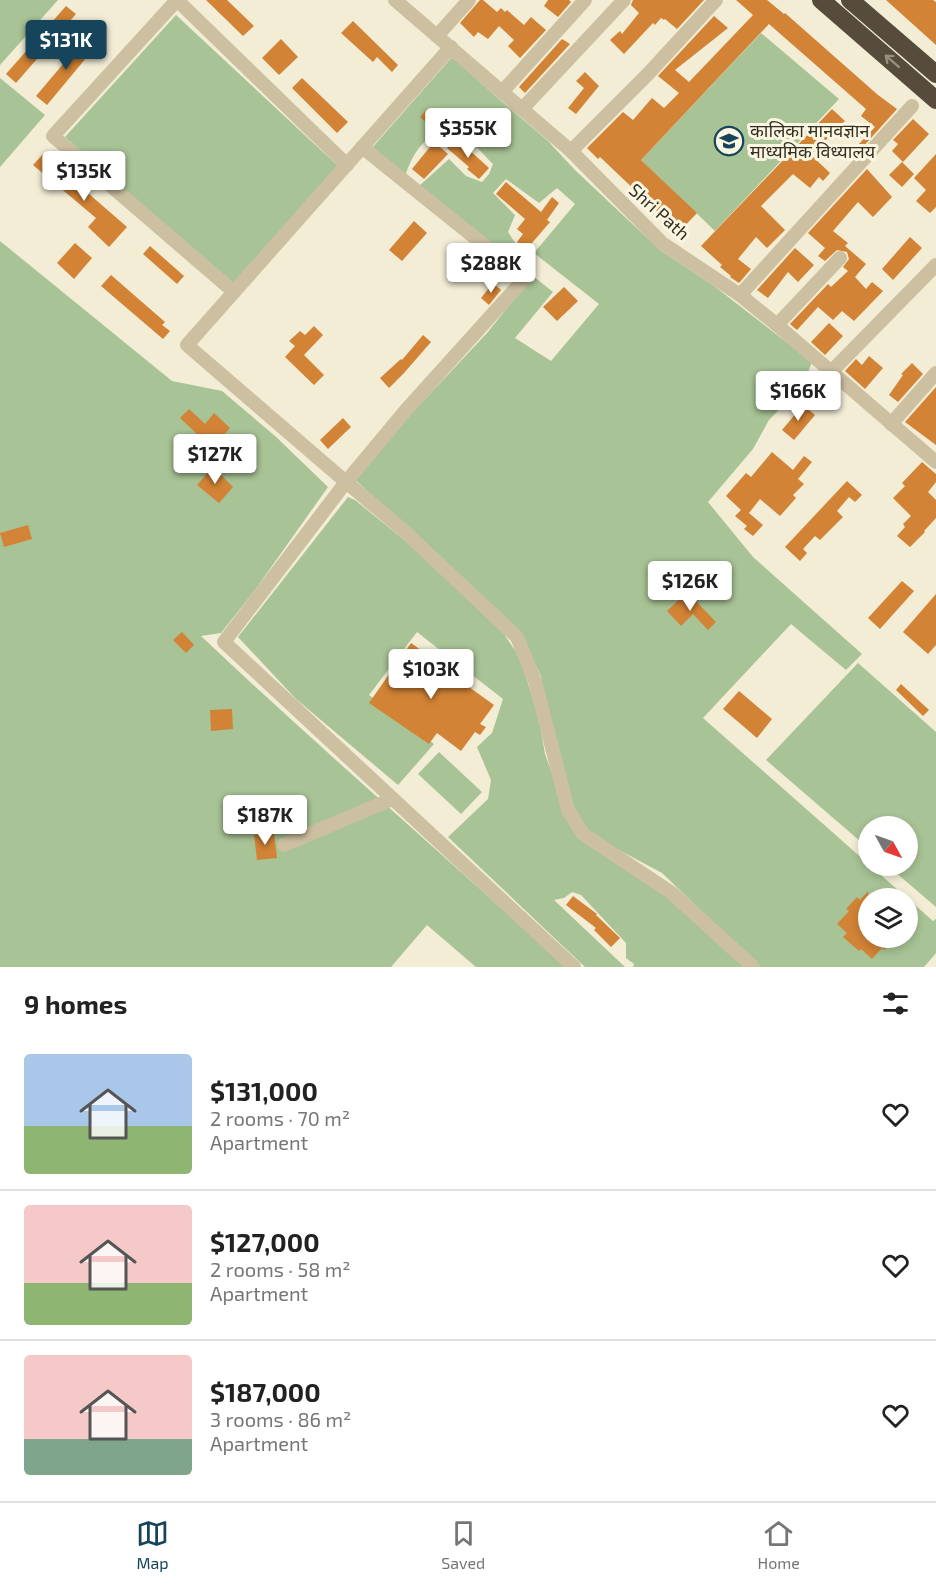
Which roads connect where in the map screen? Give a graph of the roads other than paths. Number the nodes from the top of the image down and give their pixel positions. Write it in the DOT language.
graph roads {
  1 [pos="177,0"];
  2 [pos="395,0"];
  3 [pos="469,0"];
  4 [pos="585,0"];
  5 [pos="624,0"];
  6 [pos="716,0"];
  7 [pos="821,0"];
  8 [pos="850,0"];
  9 [pos="437,36"];
  10 [pos="451,48"];
  11 [pos="936,74"];
  12 [pos="502,92"];
  13 [pos="936,100"];
  14 [pos="912,106"];
  15 [pos="522,109"];
  16 [pos="363,147"];
  17 [pos="571,151"];
  18 [pos="347,165"];
  19 [pos="840,258"];
  20 [pos="936,265"];
  21 [pos="234,292"];
  22 [pos="740,295"];
  23 [pos="777,325"];
  24 [pos="832,371"];
  25 [pos="936,373"];
  26 [pos="891,424"];
  27 [pos="936,462"];
  28 [pos="346,482"];
  29 [pos="392,799"];
  30 [pos="284,845"];
  31 [pos="574,967"];
  32 [pos="753,967"];
  1 -- 18 [label="street"];
  1 -- 21 [label="street"];
  2 -- 9 [label="street, Shri Path"];
  3 -- 9 [label="street"];
  4 -- 12 [label="street"];
  5 -- 15 [label="street"];
  6 -- 17 [label="street"];
  13 -- 7 [label="highway, one-way"];
  8 -- 11 [label="highway"];
  9 -- 10 [label="street, Shri Path"];
  10 -- 12 [label="street, Shri Path"];
  10 -- 16 [label="street"];
  12 -- 15 [label="street, Shri Path"];
  14 -- 22 [label="street"];
  15 -- 17 [label="street, Shri Path"];
  16 -- 18 [label="street"];
  16 -- 28 [label="street"];
  17 -- 22 [label="street, Shri Path"];
  18 -- 21 [label="street"];
  19 -- 23 [label="street"];
  20 -- 24 [label="street"];
  21 -- 28 [label="street"];
  22 -- 23 [label="street, Shri Path"];
  23 -- 24 [label="street, Shri Path"];
  24 -- 26 [label="street, Shri Path"];
  25 -- 26 [label="street"];
  26 -- 27 [label="street, Shri Path"];
  28 -- 29 [label="street"];
  28 -- 32 [label="street"];
  29 -- 30 [label="street"];
  29 -- 31 [label="street"];
}
